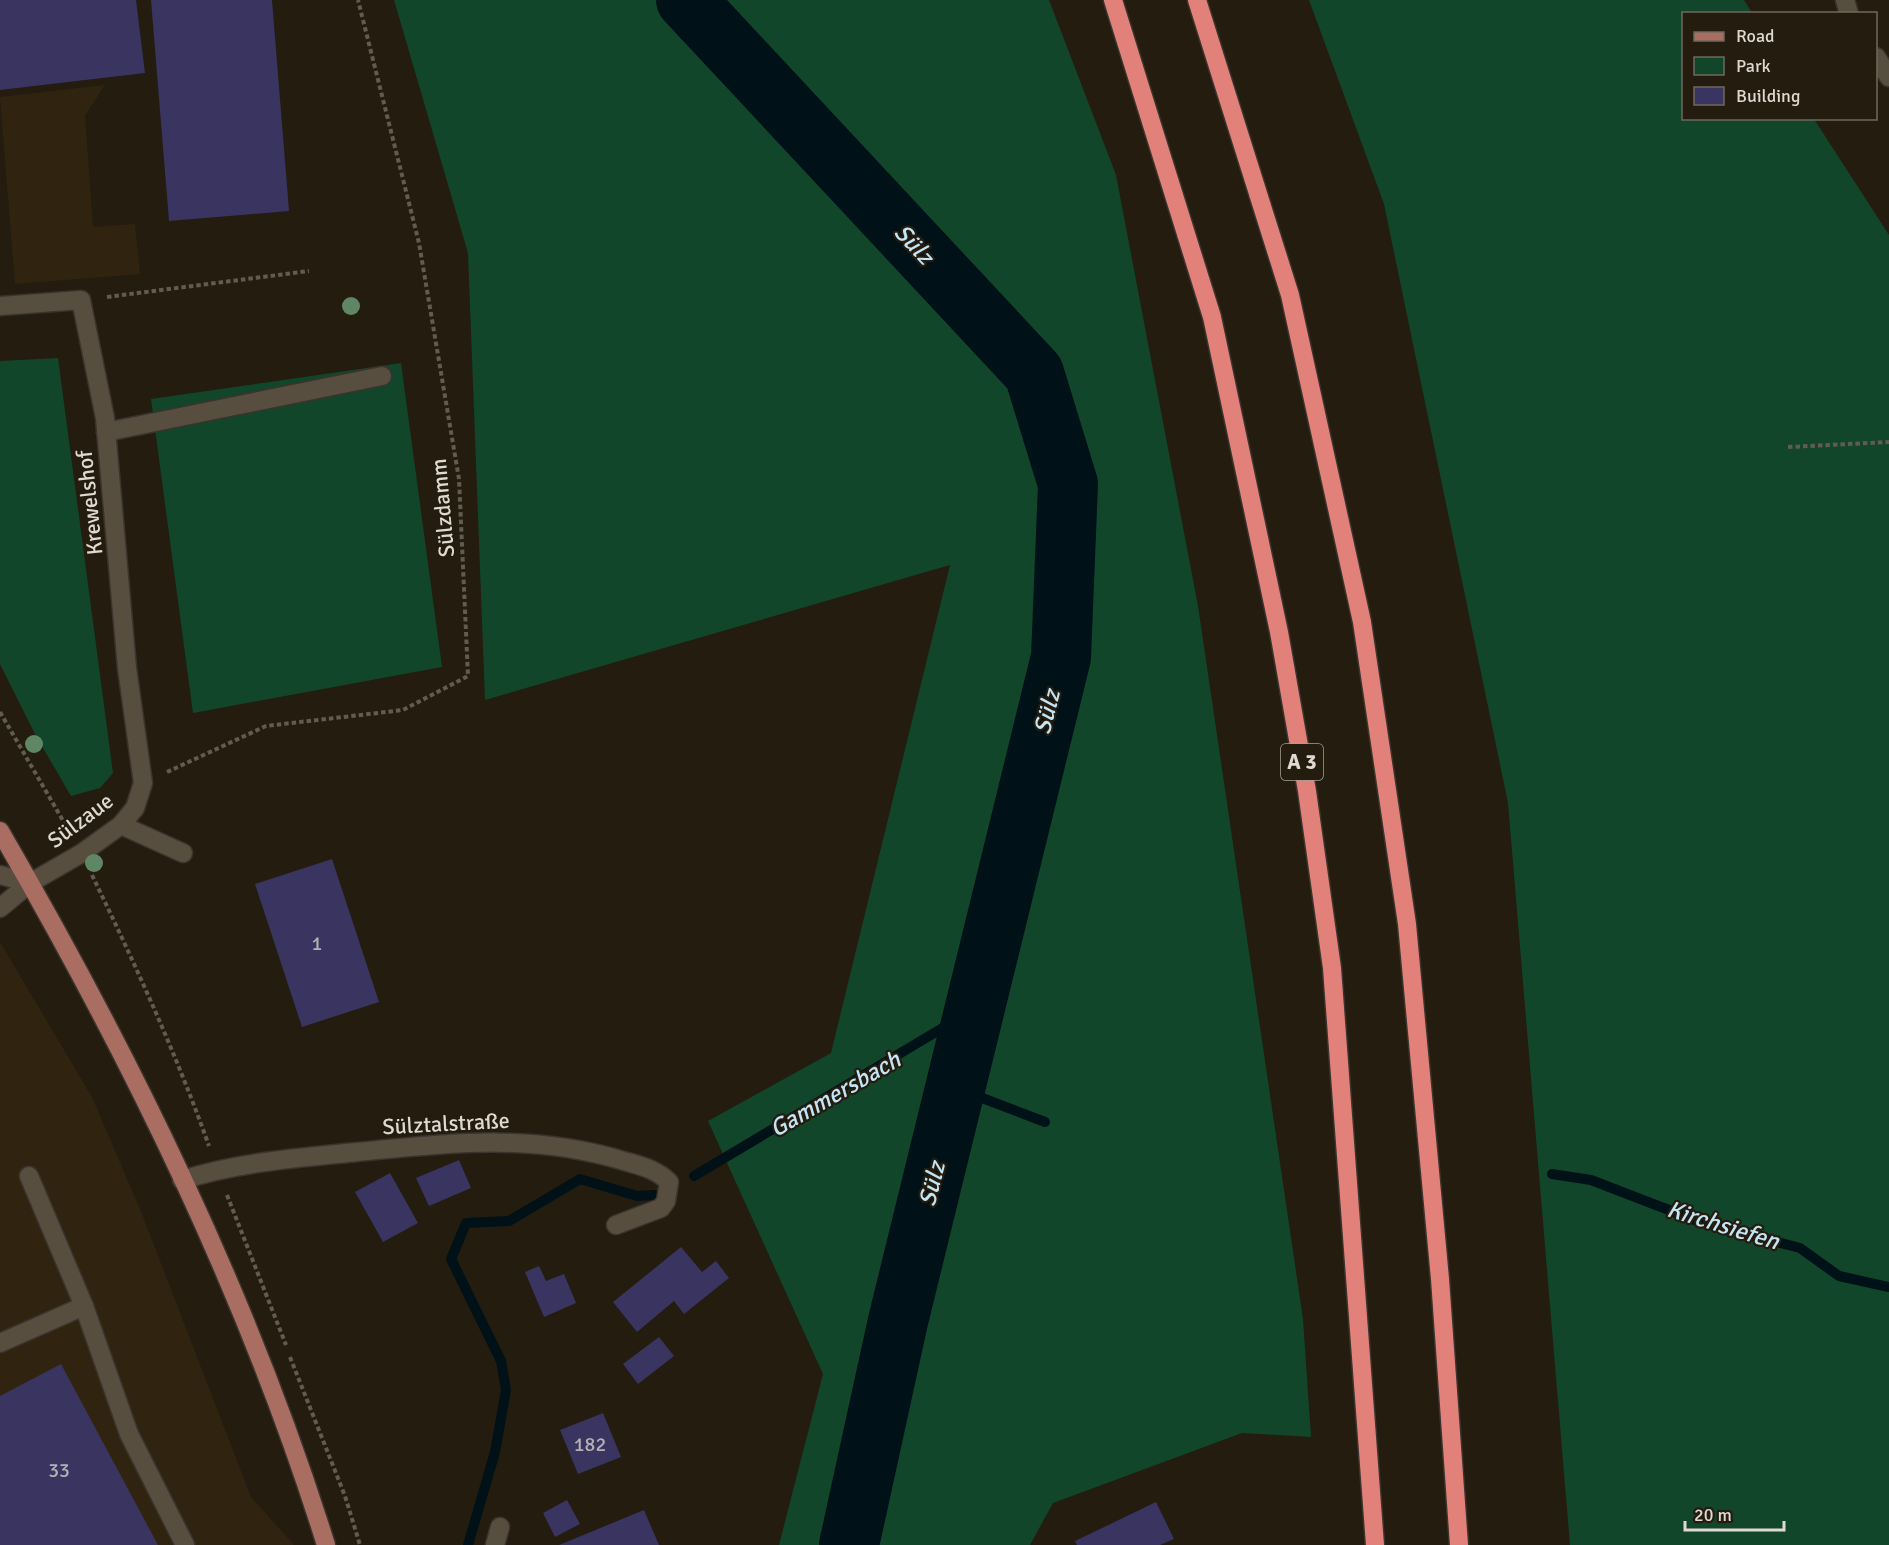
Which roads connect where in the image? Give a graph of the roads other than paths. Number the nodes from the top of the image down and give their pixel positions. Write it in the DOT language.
graph roads {
  1 [pos="1113,0"];
  2 [pos="1197,0"];
  3 [pos="0,306"];
  4 [pos="382,376"];
  5 [pos="106,432"];
  6 [pos="143,783"];
  7 [pos="121,825"];
  8 [pos="0,831"];
  9 [pos="183,853"];
  10 [pos="0,874"];
  11 [pos="30,883"];
  12 [pos="0,908"];
  13 [pos="29,1176"];
  14 [pos="182,1180"];
  15 [pos="616,1225"];
  16 [pos="84,1306"];
  17 [pos="0,1343"];
  18 [pos="185,1545"];
  19 [pos="326,1545"];
  20 [pos="1375,1545"];
  21 [pos="1459,1545"];
  1 -- 20 [label="highway, A 3"];
  2 -- 21 [label="highway"];
  3 -- 5 [label="street, Krewelshof"];
  4 -- 5 [label="street"];
  5 -- 6 [label="street, Krewelshof"];
  6 -- 7 [label="street, Sülzaue"];
  7 -- 9 [label="street"];
  7 -- 11 [label="street, Sülzaue"];
  8 -- 11 [label="main road"];
  10 -- 11 [label="street"];
  11 -- 12 [label="street, Sülzaue"];
  11 -- 14 [label="main road"];
  13 -- 16 [label="street"];
  14 -- 15 [label="street, Sülztalstraße"];
  14 -- 19 [label="main road"];
  16 -- 17 [label="street"];
  16 -- 18 [label="street"];
}
